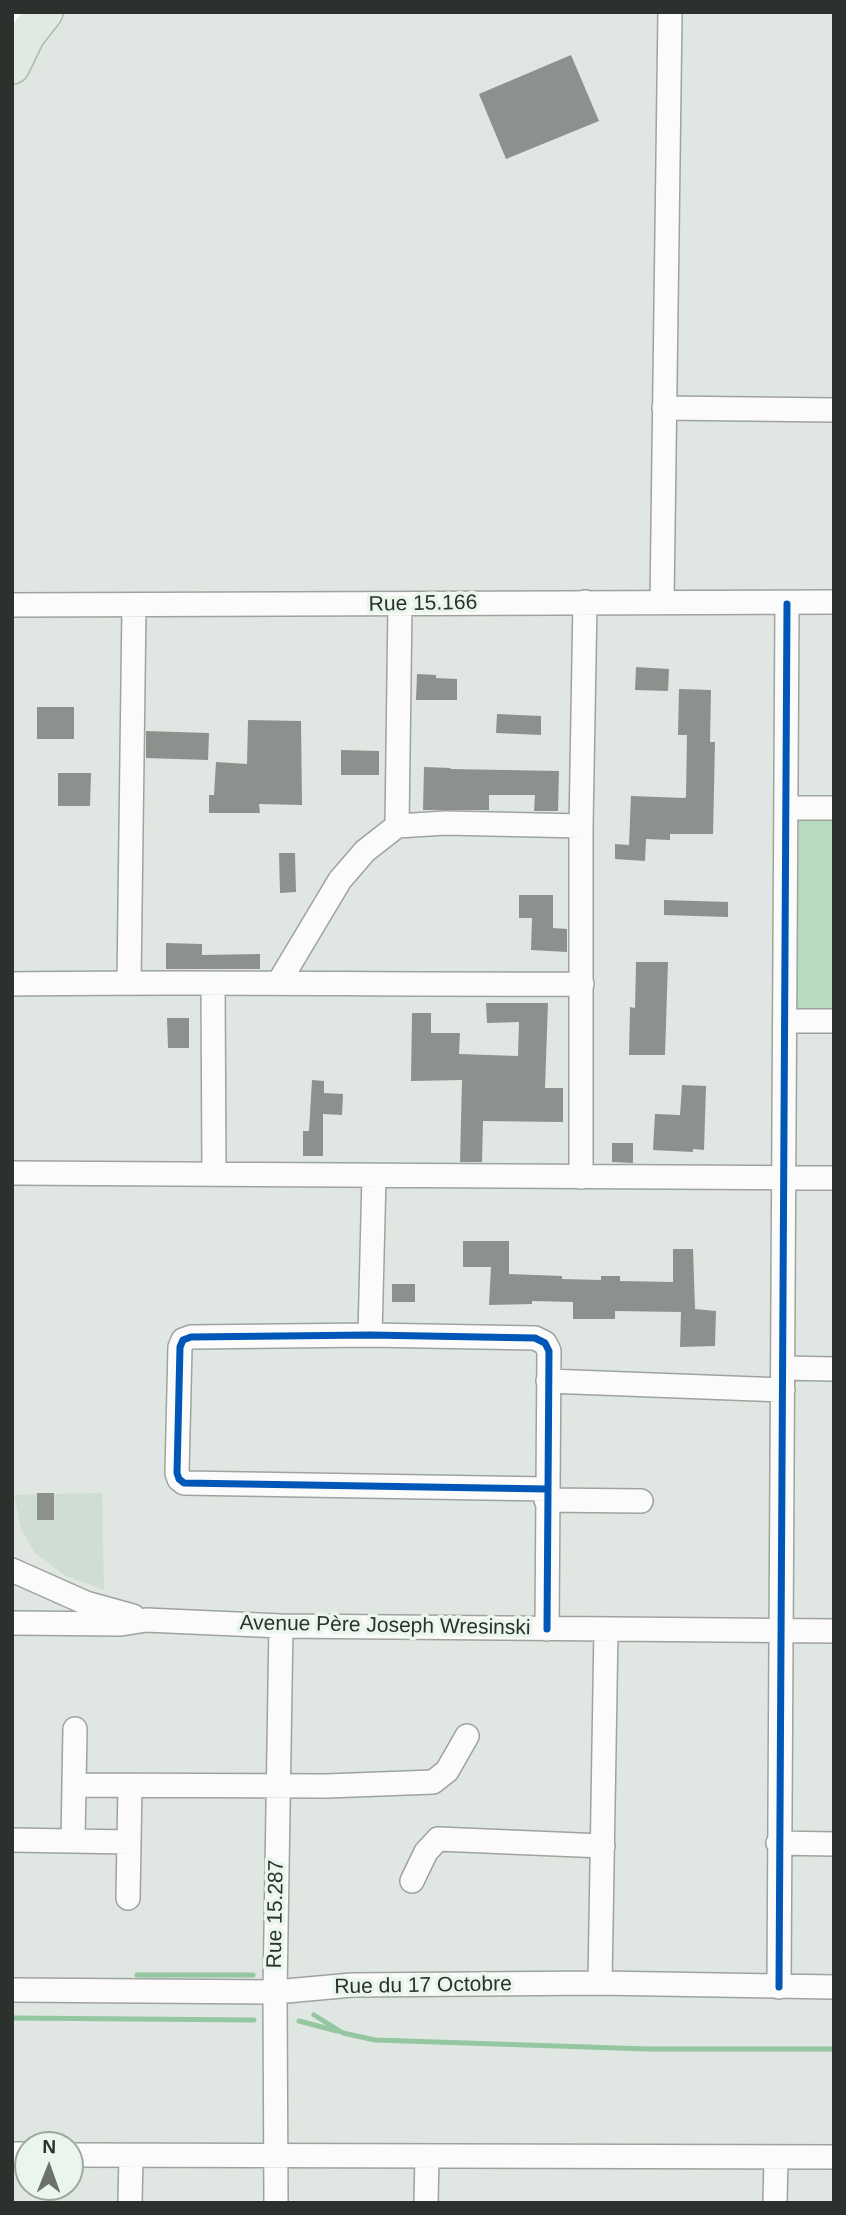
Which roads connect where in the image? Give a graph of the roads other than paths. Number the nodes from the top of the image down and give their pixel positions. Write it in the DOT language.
graph roads {
  1 [pos="18,12"];
  2 [pos="45,12"];
  3 [pos="670,12"];
  4 [pos="12,35"];
  5 [pos="12,66"];
  6 [pos="664,408"];
  7 [pos="834,411"];
  8 [pos="585,602"];
  9 [pos="662,602"];
  10 [pos="834,602"];
  11 [pos="400,604"];
  12 [pos="788,604"];
  13 [pos="12,605"];
  14 [pos="134,606"];
  15 [pos="787,808"];
  16 [pos="834,808"];
  17 [pos="581,825"];
  18 [pos="397,826"];
  19 [pos="129,982"];
  20 [pos="279,982"];
  21 [pos="12,984"];
  22 [pos="213,984"];
  23 [pos="582,984"];
  24 [pos="786,1021"];
  25 [pos="834,1021"];
  26 [pos="12,1173"];
  27 [pos="214,1174"];
  28 [pos="374,1177"];
  29 [pos="581,1177"];
  30 [pos="784,1178"];
  31 [pos="834,1178"];
  32 [pos="370,1335"];
  33 [pos="834,1369"];
  34 [pos="783,1379"];
  35 [pos="548,1381"];
  36 [pos="547,1495"];
  37 [pos="641,1501"];
  38 [pos="12,1570"];
  39 [pos="146,1620"];
  40 [pos="12,1623"];
  41 [pos="281,1626"];
  42 [pos="547,1629"];
  43 [pos="606,1629"];
  44 [pos="781,1631"];
  45 [pos="834,1631"];
  46 [pos="75,1729"];
  47 [pos="467,1736"];
  48 [pos="74,1786"];
  49 [pos="130,1786"];
  50 [pos="278,1786"];
  51 [pos="12,1840"];
  52 [pos="73,1841"];
  53 [pos="129,1842"];
  54 [pos="778,1843"];
  55 [pos="834,1844"];
  56 [pos="603,1846"];
  57 [pos="412,1881"];
  58 [pos="128,1898"];
  59 [pos="600,1983"];
  60 [pos="779,1987"];
  61 [pos="834,1987"];
  62 [pos="12,1990"];
  63 [pos="275,1992"];
  64 [pos="84,2155"];
  65 [pos="131,2156"];
  66 [pos="276,2156"];
  67 [pos="427,2157"];
  68 [pos="834,2157"];
  69 [pos="776,2159"];
  70 [pos="130,2203"];
  71 [pos="276,2203"];
  72 [pos="426,2203"];
  73 [pos="775,2203"];
  1 -- 4 [label="street"];
  2 -- 5 [label="highway"];
  3 -- 6 [label="street"];
  6 -- 7 [label="street"];
  6 -- 9 [label="street"];
  8 -- 9 [label="street, Rue 15.166"];
  8 -- 11 [label="street, Rue 15.166"];
  8 -- 17 [label="street"];
  9 -- 12 [label="street, Rue 15.166"];
  10 -- 12 [label="street, Rue 15.166"];
  11 -- 14 [label="street, Rue 15.166"];
  11 -- 18 [label="street"];
  12 -- 15 [label="street"];
  13 -- 14 [label="street, Rue 15.166"];
  14 -- 19 [label="street"];
  15 -- 16 [label="street"];
  15 -- 24 [label="street"];
  17 -- 18 [label="street"];
  17 -- 23 [label="street"];
  18 -- 20 [label="street"];
  19 -- 21 [label="street"];
  19 -- 22 [label="street"];
  20 -- 22 [label="street"];
  20 -- 23 [label="street"];
  22 -- 27 [label="street"];
  23 -- 29 [label="street"];
  24 -- 25 [label="street"];
  24 -- 30 [label="street"];
  26 -- 27 [label="street"];
  27 -- 28 [label="street"];
  28 -- 29 [label="street"];
  28 -- 32 [label="street"];
  29 -- 30 [label="street"];
  30 -- 31 [label="street"];
  30 -- 34 [label="street"];
  32 -- 35 [label="street"];
  32 -- 36 [label="street"];
  33 -- 34 [label="street"];
  34 -- 35 [label="street"];
  34 -- 44 [label="street"];
  35 -- 36 [label="street"];
  36 -- 37 [label="street"];
  36 -- 42 [label="street"];
  38 -- 39 [label="street, Avenue Père Joseph Wresinski"];
  39 -- 40 [label="street, Avenue Père Joseph Wresinski"];
  39 -- 41 [label="street, Avenue Père Joseph Wresinski"];
  41 -- 42 [label="street, Avenue Père Joseph Wresinski"];
  41 -- 50 [label="street, Rue 15.287"];
  42 -- 43 [label="street, Avenue Père Joseph Wresinski"];
  43 -- 44 [label="street, Avenue Père Joseph Wresinski"];
  43 -- 56 [label="street"];
  44 -- 45 [label="street, Avenue Père Joseph Wresinski"];
  44 -- 54 [label="street"];
  46 -- 48 [label="street"];
  47 -- 50 [label="street"];
  48 -- 49 [label="street"];
  48 -- 52 [label="street"];
  49 -- 50 [label="street"];
  49 -- 53 [label="street"];
  50 -- 63 [label="street, Rue 15.287"];
  51 -- 52 [label="street"];
  52 -- 53 [label="street"];
  53 -- 58 [label="street"];
  54 -- 55 [label="street"];
  54 -- 60 [label="street"];
  56 -- 57 [label="street"];
  56 -- 59 [label="street"];
  59 -- 60 [label="street, Rue du 17 Octobre"];
  59 -- 63 [label="street, Rue du 17 Octobre"];
  60 -- 61 [label="street, Rue du 17 Octobre"];
  62 -- 63 [label="street, Rue du 17 Octobre"];
  63 -- 66 [label="street, Rue 15.287"];
  64 -- 65 [label="street"];
  65 -- 66 [label="street"];
  65 -- 70 [label="street"];
  66 -- 67 [label="street"];
  66 -- 71 [label="street, Rue 15.287"];
  67 -- 69 [label="street"];
  67 -- 72 [label="street"];
  68 -- 69 [label="street"];
  69 -- 73 [label="street"];
}
